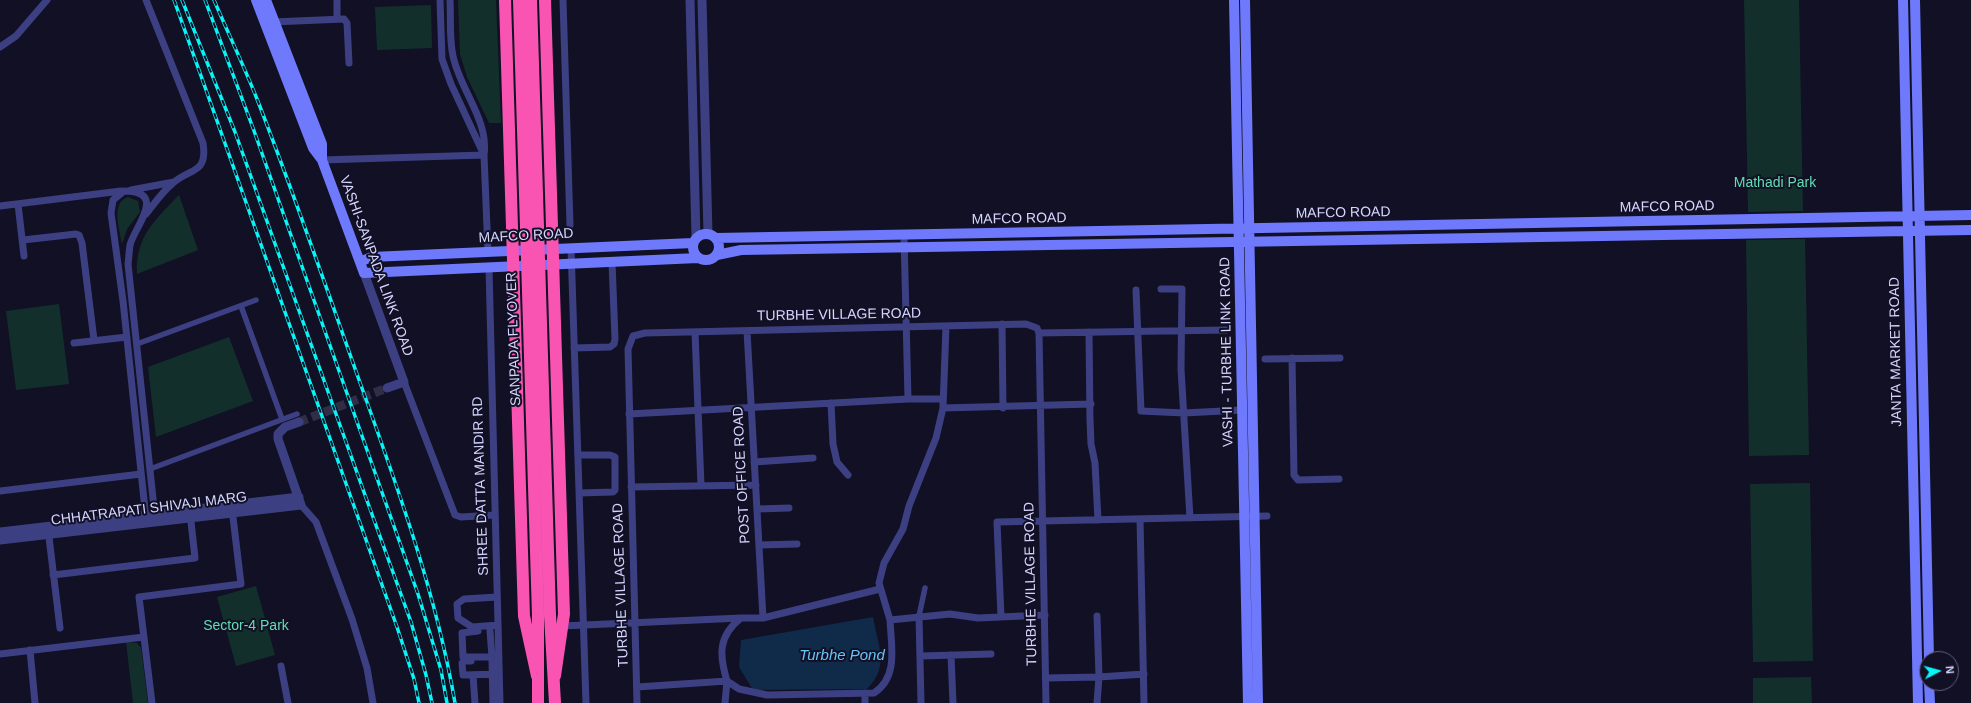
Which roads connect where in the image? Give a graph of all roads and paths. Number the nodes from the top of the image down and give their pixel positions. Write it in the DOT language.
graph roads {
  1 [pos="48,0"];
  2 [pos="146,0"];
  3 [pos="256,0"];
  4 [pos="266,0"];
  5 [pos="338,0"];
  6 [pos="440,0"];
  7 [pos="450,0"];
  8 [pos="505,0"];
  9 [pos="519,0"];
  10 [pos="531,0"];
  11 [pos="545,0"];
  12 [pos="563,0"];
  13 [pos="690,0"];
  14 [pos="702,0"];
  15 [pos="1234,0"];
  16 [pos="1245,0"];
  17 [pos="1903,0"];
  18 [pos="1915,0"];
  19 [pos="337,18"];
  20 [pos="270,22"];
  21 [pos="0,46"];
  22 [pos="1235,56"];
  23 [pos="1246,56"];
  24 [pos="349,63"];
  25 [pos="484,155"];
  26 [pos="322,160"];
  27 [pos="174,182"];
  28 [pos="550,187"];
  29 [pos="511,188"];
  30 [pos="124,191"];
  31 [pos="96,194"];
  32 [pos="18,204"];
  33 [pos="112,205"];
  34 [pos="0,206"];
  35 [pos="146,215"];
  36 [pos="1971,215"];
  37 [pos="1908,216"];
  38 [pos="1920,216"];
  39 [pos="570,225"];
  40 [pos="1250,228"];
  41 [pos="1239,229"];
  42 [pos="1971,230"];
  43 [pos="1908,231"];
  44 [pos="1920,231"];
  45 [pos="1028,232"];
  46 [pos="892,235"];
  47 [pos="904,235"];
  48 [pos="712,236"];
  49 [pos="22,240"];
  50 [pos="695,240"];
  51 [pos="1239,242"];
  52 [pos="1250,242"];
  53 [pos="130,244"];
  54 [pos="1029,245"];
  55 [pos="115,246"];
  56 [pos="893,247"];
  57 [pos="904,247"];
  58 [pos="571,248"];
  59 [pos="552,249"];
  60 [pos="512,251"];
  61 [pos="488,252"];
  62 [pos="717,255"];
  63 [pos="24,256"];
  64 [pos="698,258"];
  65 [pos="360,262"];
  66 [pos="612,262"];
  67 [pos="571,264"];
  68 [pos="553,265"];
  69 [pos="513,266"];
  70 [pos="489,268"];
  71 [pos="364,273"];
  72 [pos="1162,289"];
  73 [pos="1136,290"];
  74 [pos="256,300"];
  75 [pos="241,306"];
  76 [pos="1002,324"];
  77 [pos="906,326"];
  78 [pos="946,326"];
  79 [pos="1226,330"];
  80 [pos="748,331"];
  81 [pos="1138,331"];
  82 [pos="1181,331"];
  83 [pos="695,332"];
  84 [pos="1089,332"];
  85 [pos="1039,333"];
  86 [pos="127,337"];
  87 [pos="94,340"];
  88 [pos="74,343"];
  89 [pos="137,344"];
  90 [pos="574,348"];
  91 [pos="1292,358"];
  92 [pos="1340,358"];
  93 [pos="1265,359"];
  94 [pos="404,382"];
  95 [pos="387,388"];
  96 [pos="908,399"];
  97 [pos="831,403"];
  98 [pos="1091,404"];
  99 [pos="1041,406"];
  100 [pos="943,408"];
  101 [pos="1003,408"];
  102 [pos="752,409"];
  103 [pos="1242,410"];
  104 [pos="697,412"];
  105 [pos="1184,413"];
  106 [pos="629,414"];
  107 [pos="298,418"];
  108 [pos="282,419"];
  109 [pos="578,455"];
  110 [pos="813,458"];
  111 [pos="754,462"];
  112 [pos="150,468"];
  113 [pos="141,474"];
  114 [pos="848,475"];
  115 [pos="1339,479"];
  116 [pos="756,485"];
  117 [pos="701,486"];
  118 [pos="631,488"];
  119 [pos="0,491"];
  120 [pos="579,493"];
  121 [pos="300,501"];
  122 [pos="789,508"];
  123 [pos="232,509"];
  124 [pos="757,509"];
  125 [pos="190,514"];
  126 [pos="495,516"];
  127 [pos="1267,516"];
  128 [pos="1250,517"];
  129 [pos="1190,518"];
  130 [pos="151,519"];
  131 [pos="1140,519"];
  132 [pos="1098,520"];
  133 [pos="1043,521"];
  134 [pos="48,531"];
  135 [pos="0,532"];
  136 [pos="0,540"];
  137 [pos="797,544"];
  138 [pos="759,545"];
  139 [pos="53,576"];
  140 [pos="925,588"];
  141 [pos="880,589"];
  142 [pos="497,597"];
  143 [pos="1045,614"];
  144 [pos="544,615"];
  145 [pos="919,616"];
  146 [pos="1097,616"];
  147 [pos="1001,617"];
  148 [pos="741,618"];
  149 [pos="763,618"];
  150 [pos="890,620"];
  151 [pos="635,623"];
  152 [pos="583,625"];
  153 [pos="562,626"];
  154 [pos="60,628"];
  155 [pos="495,629"];
  156 [pos="144,637"];
  157 [pos="30,650"];
  158 [pos="1929,651"];
  159 [pos="0,654"];
  160 [pos="991,654"];
  161 [pos="951,655"];
  162 [pos="921,656"];
  163 [pos="495,658"];
  164 [pos="281,666"];
  165 [pos="496,674"];
  166 [pos="1144,674"];
  167 [pos="473,675"];
  168 [pos="537,676"];
  169 [pos="554,676"];
  170 [pos="1099,677"];
  171 [pos="1046,678"];
  172 [pos="727,681"];
  173 [pos="637,687"];
  174 [pos="1929,691"];
  175 [pos="865,693"];
  176 [pos="35,703"];
  177 [pos="152,703"];
  178 [pos="288,703"];
  179 [pos="373,703"];
  180 [pos="475,703"];
  181 [pos="493,703"];
  182 [pos="500,703"];
  183 [pos="538,703"];
  184 [pos="555,703"];
  185 [pos="586,703"];
  186 [pos="637,703"];
  187 [pos="726,703"];
  188 [pos="865,703"];
  189 [pos="921,703"];
  190 [pos="953,703"];
  191 [pos="1046,703"];
  192 [pos="1097,703"];
  193 [pos="1144,703"];
  194 [pos="1248,703"];
  195 [pos="1258,703"];
  196 [pos="1918,703"];
  197 [pos="1930,703"];
  1 -- 21 [label="street"];
  2 -- 27 [label="street"];
  3 -- 20 [label="main road, VASHI-SANPADA LINK ROAD"];
  4 -- 20 [label="main road, VASHI-SANPADA LINK ROAD"];
  5 -- 19 [label="street"];
  6 -- 25 [label="street"];
  7 -- 25 [label="street"];
  8 -- 29 [label="highway"];
  9 -- 144 [label="highway, SANPADA FLYOVER, bridge"];
  10 -- 144 [label="highway, SANPADA FLYOVER, bridge"];
  11 -- 28 [label="highway"];
  12 -- 39 [label="street"];
  13 -- 50 [label="street"];
  14 -- 48 [label="street"];
  15 -- 22 [label="main road, VASHI - TURBHE LINK ROAD"];
  16 -- 23 [label="main road, VASHI - TURBHE LINK ROAD"];
  17 -- 37 [label="main road, JANTA MARKET ROAD"];
  18 -- 38 [label="main road, JANTA MARKET ROAD"];
  19 -- 20 [label="street"];
  19 -- 24 [label="street"];
  20 -- 26 [label="main road, VASHI-SANPADA LINK ROAD"];
  22 -- 23 [label="street"];
  22 -- 41 [label="main road, VASHI - TURBHE LINK ROAD"];
  23 -- 40 [label="main road, VASHI - TURBHE LINK ROAD"];
  25 -- 26 [label="street"];
  25 -- 61 [label="street"];
  26 -- 65 [label="main road, VASHI-SANPADA LINK ROAD"];
  27 -- 30 [label="street"];
  27 -- 35 [label="street"];
  28 -- 29 [label="highway"];
  28 -- 59 [label="highway"];
  29 -- 60 [label="highway"];
  30 -- 31 [label="street"];
  30 -- 33 [label="street"];
  30 -- 35 [label="street"];
  31 -- 32 [label="street"];
  31 -- 33 [label="street"];
  32 -- 34 [label="street"];
  32 -- 49 [label="street"];
  33 -- 55 [label="street"];
  35 -- 53 [label="street"];
  36 -- 38 [label="main road, MAFCO ROAD"];
  37 -- 38 [label="main road, MAFCO ROAD"];
  37 -- 40 [label="main road, MAFCO ROAD"];
  37 -- 43 [label="main road, JANTA MARKET ROAD"];
  38 -- 44 [label="main road, JANTA MARKET ROAD"];
  40 -- 41 [label="main road, MAFCO ROAD"];
  40 -- 52 [label="main road, VASHI - TURBHE LINK ROAD"];
  41 -- 45 [label="main road, MAFCO ROAD"];
  41 -- 51 [label="main road, VASHI - TURBHE LINK ROAD"];
  42 -- 44 [label="main road, MAFCO ROAD"];
  43 -- 44 [label="main road, MAFCO ROAD"];
  43 -- 52 [label="main road, MAFCO ROAD"];
  43 -- 196 [label="main road, JANTA MARKET ROAD"];
  44 -- 158 [label="main road, JANTA MARKET ROAD"];
  45 -- 47 [label="main road, MAFCO ROAD"];
  45 -- 54 [label="street"];
  46 -- 47 [label="main road, MAFCO ROAD"];
  46 -- 48 [label="main road, MAFCO ROAD"];
  46 -- 56 [label="street"];
  47 -- 57 [label="street"];
  48 -- 50 [label="main road"];
  48 -- 62 [label="main road"];
  49 -- 63 [label="street"];
  49 -- 87 [label="street"];
  50 -- 58 [label="main road, MAFCO ROAD"];
  50 -- 64 [label="main road"];
  51 -- 52 [label="main road, MAFCO ROAD"];
  51 -- 54 [label="main road, MAFCO ROAD"];
  51 -- 103 [label="main road, VASHI - TURBHE LINK ROAD"];
  52 -- 128 [label="main road, VASHI - TURBHE LINK ROAD"];
  53 -- 55 [label="street"];
  53 -- 89 [label="street"];
  54 -- 57 [label="main road, MAFCO ROAD"];
  55 -- 86 [label="street"];
  56 -- 57 [label="main road, MAFCO ROAD"];
  56 -- 62 [label="main road, MAFCO ROAD"];
  57 -- 77 [label="street"];
  58 -- 59 [label="main road, MAFCO ROAD"];
  58 -- 67 [label="street"];
  59 -- 60 [label="main road, MAFCO ROAD"];
  59 -- 68 [label="highway"];
  60 -- 61 [label="main road, MAFCO ROAD"];
  60 -- 69 [label="highway"];
  61 -- 65 [label="main road, MAFCO ROAD"];
  62 -- 64 [label="main road"];
  64 -- 66 [label="main road"];
  65 -- 71 [label="main road, VASHI-SANPADA LINK ROAD"];
  66 -- 67 [label="main road"];
  66 -- 90 [label="street"];
  67 -- 68 [label="main road"];
  67 -- 90 [label="street"];
  68 -- 69 [label="main road"];
  68 -- 153 [label="highway"];
  69 -- 70 [label="main road"];
  69 -- 168 [label="highway"];
  70 -- 71 [label="main road"];
  70 -- 126 [label="street, SHREE DATTA MANDIR RD"];
  71 -- 94 [label="street, VASHI-SANPADA LINK ROAD"];
  72 -- 82 [label="street"];
  73 -- 81 [label="street"];
  74 -- 75 [label="street"];
  75 -- 89 [label="street"];
  75 -- 108 [label="street"];
  76 -- 78 [label="street, TURBHE VILLAGE ROAD"];
  76 -- 85 [label="street, TURBHE VILLAGE ROAD"];
  76 -- 101 [label="street"];
  77 -- 78 [label="street, TURBHE VILLAGE ROAD"];
  77 -- 80 [label="street, TURBHE VILLAGE ROAD"];
  77 -- 96 [label="street"];
  78 -- 100 [label="street"];
  79 -- 82 [label="street"];
  80 -- 83 [label="street, TURBHE VILLAGE ROAD"];
  80 -- 102 [label="street, POST OFFICE ROAD"];
  81 -- 82 [label="street"];
  81 -- 84 [label="street"];
  81 -- 105 [label="street"];
  82 -- 105 [label="street"];
  83 -- 104 [label="street"];
  83 -- 106 [label="street, TURBHE VILLAGE ROAD"];
  84 -- 85 [label="street"];
  84 -- 98 [label="street"];
  85 -- 99 [label="street, TURBHE VILLAGE ROAD"];
  86 -- 87 [label="street"];
  86 -- 113 [label="street"];
  87 -- 88 [label="street"];
  89 -- 112 [label="street"];
  90 -- 109 [label="street"];
  91 -- 92 [label="street"];
  91 -- 93 [label="street"];
  91 -- 115 [label="street"];
  94 -- 95 [label="street"];
  94 -- 126 [label="street"];
  96 -- 97 [label="street"];
  96 -- 100 [label="street"];
  97 -- 102 [label="street"];
  97 -- 114 [label="street"];
  98 -- 99 [label="street"];
  98 -- 132 [label="street"];
  99 -- 101 [label="street"];
  99 -- 133 [label="street, TURBHE VILLAGE ROAD"];
  100 -- 101 [label="street"];
  100 -- 141 [label="street"];
  102 -- 104 [label="street"];
  102 -- 111 [label="street, POST OFFICE ROAD"];
  103 -- 105 [label="street"];
  103 -- 128 [label="main road, VASHI - TURBHE LINK ROAD"];
  104 -- 106 [label="street"];
  104 -- 117 [label="street"];
  105 -- 129 [label="street"];
  106 -- 118 [label="street, TURBHE VILLAGE ROAD"];
  107 -- 108 [label="street"];
  107 -- 121 [label="street"];
  108 -- 112 [label="street"];
  109 -- 120 [label="street"];
  109 -- 120 [label="street"];
  110 -- 111 [label="street"];
  111 -- 116 [label="street, POST OFFICE ROAD"];
  112 -- 130 [label="street"];
  113 -- 119 [label="street"];
  113 -- 130 [label="street"];
  116 -- 117 [label="street"];
  116 -- 124 [label="street, POST OFFICE ROAD"];
  117 -- 118 [label="street"];
  118 -- 151 [label="street, TURBHE VILLAGE ROAD"];
  120 -- 152 [label="street"];
  121 -- 123 [label="street, CHHATRAPATI SHIVAJI MARG"];
  121 -- 179 [label="street"];
  122 -- 124 [label="street"];
  123 -- 125 [label="street, CHHATRAPATI SHIVAJI MARG"];
  123 -- 156 [label="street"];
  124 -- 138 [label="street, POST OFFICE ROAD"];
  125 -- 130 [label="street, CHHATRAPATI SHIVAJI MARG"];
  125 -- 139 [label="street"];
  126 -- 142 [label="street, SHREE DATTA MANDIR RD"];
  127 -- 128 [label="street"];
  128 -- 129 [label="street"];
  128 -- 194 [label="main road, VASHI - TURBHE LINK ROAD"];
  128 -- 195 [label="main road, VASHI - TURBHE LINK ROAD"];
  129 -- 131 [label="street"];
  130 -- 134 [label="street, CHHATRAPATI SHIVAJI MARG"];
  131 -- 132 [label="street"];
  131 -- 166 [label="street"];
  132 -- 133 [label="street"];
  133 -- 143 [label="street, TURBHE VILLAGE ROAD"];
  133 -- 147 [label="street"];
  134 -- 135 [label="street, CHHATRAPATI SHIVAJI MARG"];
  134 -- 136 [label="street, CHHATRAPATI SHIVAJI MARG"];
  134 -- 139 [label="street"];
  137 -- 138 [label="street"];
  138 -- 149 [label="street, POST OFFICE ROAD"];
  139 -- 154 [label="street"];
  140 -- 145 [label="street"];
  141 -- 149 [label="street"];
  141 -- 150 [label="street"];
  142 -- 155 [label="street, SHREE DATTA MANDIR RD"];
  142 -- 155 [label="street"];
  143 -- 147 [label="street"];
  143 -- 171 [label="street, TURBHE VILLAGE ROAD"];
  144 -- 168 [label="highway, SANPADA FLYOVER"];
  144 -- 169 [label="highway, SANPADA FLYOVER"];
  145 -- 147 [label="street"];
  145 -- 150 [label="street"];
  145 -- 162 [label="street"];
  146 -- 170 [label="street"];
  148 -- 149 [label="street"];
  148 -- 151 [label="street"];
  148 -- 172 [label="street"];
  150 -- 175 [label="street"];
  151 -- 152 [label="street"];
  151 -- 173 [label="street, TURBHE VILLAGE ROAD"];
  152 -- 153 [label="street"];
  152 -- 185 [label="street"];
  153 -- 169 [label="highway"];
  155 -- 163 [label="street, SHREE DATTA MANDIR RD"];
  155 -- 163 [label="street"];
  156 -- 157 [label="street"];
  156 -- 177 [label="street"];
  157 -- 159 [label="street"];
  157 -- 176 [label="street"];
  160 -- 161 [label="street"];
  161 -- 162 [label="street"];
  161 -- 190 [label="street"];
  162 -- 189 [label="street"];
  163 -- 165 [label="street, SHREE DATTA MANDIR RD"];
  163 -- 167 [label="street"];
  164 -- 178 [label="street"];
  165 -- 167 [label="street"];
  165 -- 181 [label="street"];
  165 -- 182 [label="street, SHREE DATTA MANDIR RD"];
  166 -- 170 [label="street"];
  166 -- 193 [label="street"];
  167 -- 180 [label="street"];
  168 -- 183 [label="highway"];
  169 -- 184 [label="highway"];
  170 -- 171 [label="street"];
  170 -- 192 [label="street"];
  171 -- 191 [label="street, TURBHE VILLAGE ROAD"];
  172 -- 173 [label="street"];
  172 -- 175 [label="street"];
  172 -- 187 [label="street"];
  173 -- 186 [label="street, TURBHE VILLAGE ROAD"];
  174 -- 197 [label="main road"];
  175 -- 188 [label="street"];
}
